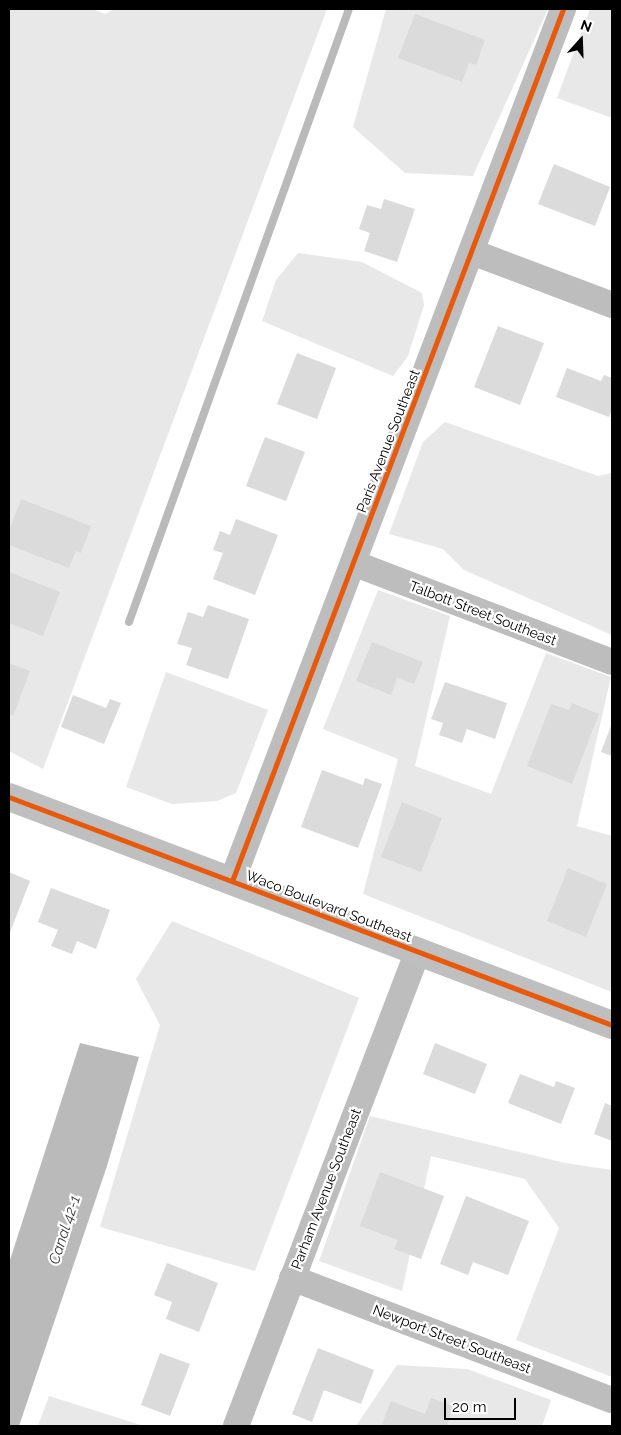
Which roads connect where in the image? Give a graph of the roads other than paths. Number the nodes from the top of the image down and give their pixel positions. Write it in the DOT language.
graph roads {
  1 [pos="563,9"];
  2 [pos="472,252"];
  3 [pos="612,305"];
  4 [pos="353,563"];
  5 [pos="612,662"];
  6 [pos="9,797"];
  7 [pos="232,881"];
  8 [pos="418,951"];
  9 [pos="612,1025"];
  10 [pos="292,1278"];
  11 [pos="612,1400"];
  12 [pos="236,1426"];
  1 -- 2 [label="street, Paris Avenue Southeast"];
  2 -- 3 [label="street"];
  2 -- 4 [label="street, Paris Avenue Southeast"];
  4 -- 5 [label="street, Talbott Street Southeast"];
  4 -- 7 [label="street, Paris Avenue Southeast"];
  6 -- 7 [label="street, Waco Boulevard Southeast"];
  7 -- 8 [label="street, Waco Boulevard Southeast"];
  8 -- 9 [label="street, Waco Boulevard Southeast"];
  8 -- 10 [label="street, Parham Avenue Southeast"];
  10 -- 11 [label="street, Newport Street Southeast"];
  10 -- 12 [label="street, Parham Avenue Southeast"];
}
